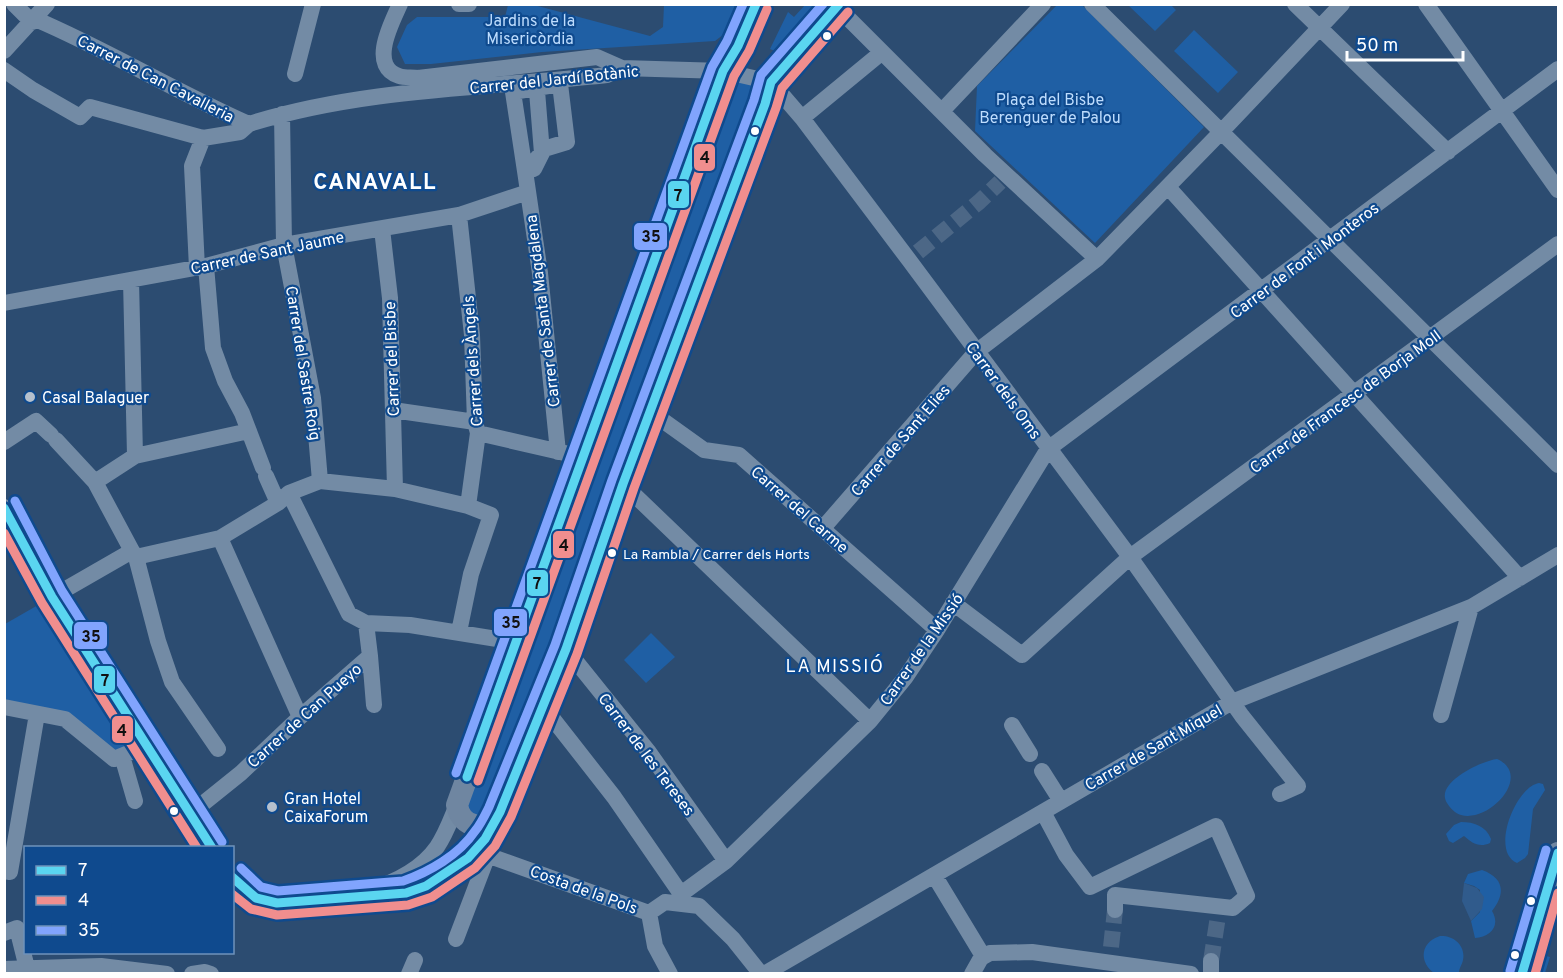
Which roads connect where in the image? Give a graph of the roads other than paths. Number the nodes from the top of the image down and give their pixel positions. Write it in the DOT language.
graph roads {
  1 [pos="14,4"];
  2 [pos="47,4"];
  3 [pos="313,4"];
  4 [pos="400,4"];
  5 [pos="459,4"];
  6 [pos="470,4"];
  7 [pos="756,4"];
  8 [pos="1043,4"];
  9 [pos="1092,4"];
  10 [pos="1295,4"];
  11 [pos="1342,4"];
  12 [pos="1426,4"];
  13 [pos="838,6"];
  14 [pos="34,21"];
  15 [pos="1319,28"];
  16 [pos="4,51"];
  17 [pos="881,53"];
  18 [pos="622,68"];
  19 [pos="1558,69"];
  20 [pos="4,70"];
  21 [pos="723,71"];
  22 [pos="295,75"];
  23 [pos="771,82"];
  24 [pos="548,83"];
  25 [pos="348,101"];
  26 [pos="942,111"];
  27 [pos="1503,111"];
  28 [pos="282,114"];
  29 [pos="802,118"];
  30 [pos="249,124"];
  31 [pos="1221,132"];
  32 [pos="203,138"];
  33 [pos="1448,152"];
  34 [pos="542,153"];
  35 [pos="525,171"];
  36 [pos="1168,187"];
  37 [pos="1558,190"];
  38 [pos="528,192"];
  39 [pos="459,215"];
  40 [pos="382,229"];
  41 [pos="1331,240"];
  42 [pos="1558,244"];
  43 [pos="284,245"];
  44 [pos="1096,259"];
  45 [pos="202,267"];
  46 [pos="131,280"];
  47 [pos="1262,291"];
  48 [pos="4,303"];
  49 [pos="1431,339"];
  50 [pos="976,352"];
  51 [pos="1355,394"];
  52 [pos="393,410"];
  53 [pos="651,412"];
  54 [pos="476,428"];
  55 [pos="249,431"];
  56 [pos="4,442"];
  57 [pos="1048,449"];
  58 [pos="558,452"];
  59 [pos="135,456"];
  60 [pos="582,457"];
  61 [pos="1558,465"];
  62 [pos="320,481"];
  63 [pos="95,482"];
  64 [pos="623,484"];
  65 [pos="395,489"];
  66 [pos="284,498"];
  67 [pos="468,506"];
  68 [pos="4,507"];
  69 [pos="823,528"];
  70 [pos="220,538"];
  71 [pos="134,554"];
  72 [pos="1558,555"];
  73 [pos="1130,558"];
  74 [pos="1520,578"];
  75 [pos="52,597"];
  76 [pos="953,603"];
  77 [pos="1471,607"];
  78 [pos="366,623"];
  79 [pos="937,630"];
  80 [pos="459,632"];
  81 [pos="515,642"];
  82 [pos="566,649"];
  83 [pos="370,656"];
  84 [pos="1232,702"];
  85 [pos="374,705"];
  86 [pos="542,705"];
  87 [pos="4,707"];
  88 [pos="37,714"];
  89 [pos="1441,715"];
  90 [pos="300,717"];
  91 [pos="870,721"];
  92 [pos="1012,725"];
  93 [pos="146,746"];
  94 [pos="218,749"];
  95 [pos="1030,754"];
  96 [pos="122,756"];
  97 [pos="1042,771"];
  98 [pos="1280,794"];
  99 [pos="135,801"];
  100 [pos="1061,801"];
  101 [pos="457,805"];
  102 [pos="500,812"];
  103 [pos="1044,812"];
  104 [pos="190,814"];
  105 [pos="211,846"];
  106 [pos="1558,853"];
  107 [pos="726,861"];
  108 [pos="7,871"];
  109 [pos="934,875"];
  110 [pos="234,878"];
  111 [pos="1104,880"];
  112 [pos="350,897"];
  113 [pos="649,913"];
  114 [pos="4,933"];
  115 [pos="456,939"];
  116 [pos="24,945"];
  117 [pos="28,954"];
  118 [pos="983,956"];
  119 [pos="4,969"];
  120 [pos="34,970"];
  121 [pos="664,972"];
  122 [pos="81,974"];
  123 [pos="117,974"];
  124 [pos="167,974"];
  125 [pos="192,974"];
  126 [pos="211,974"];
  127 [pos="763,974"];
  128 [pos="972,974"];
  129 [pos="1191,974"];
  130 [pos="1522,974"];
  1 -- 14 [label="street"];
  2 -- 14 [label="street"];
  3 -- 22 [label="street"];
  4 -- 18 [label="street"];
  5 -- 6 [label="street"];
  7 -- 21 [label="street"];
  8 -- 26 [label="street"];
  9 -- 31 [label="street"];
  10 -- 15 [label="street"];
  11 -- 15 [label="street"];
  12 -- 27 [label="street"];
  13 -- 17 [label="street"];
  13 -- 23 [label="street"];
  14 -- 16 [label="street"];
  14 -- 30 [label="street, Carrer de Can Cavalleria"];
  15 -- 31 [label="street"];
  15 -- 33 [label="street"];
  17 -- 26 [label="street"];
  17 -- 29 [label="street"];
  18 -- 21 [label="street, Carrer del Jardí Botànic"];
  18 -- 24 [label="street, Carrer del Jardí Botànic"];
  19 -- 27 [label="street, Carrer de Font i Monteros"];
  20 -- 32 [label="street"];
  21 -- 23 [label="street, Carrer del Jardí Botànic"];
  21 -- 60 [label="street"];
  23 -- 29 [label="street, Carrer dels Oms"];
  23 -- 53 [label="street"];
  24 -- 25 [label="street, Carrer del Jardí Botànic"];
  24 -- 34 [label="street"];
  24 -- 34 [label="street"];
  24 -- 35 [label="street, Carrer de Santa Magdalena"];
  25 -- 28 [label="street, Carrer de Can Cavalleria"];
  26 -- 44 [label="street"];
  27 -- 33 [label="street, Carrer de Font i Monteros"];
  27 -- 37 [label="street"];
  28 -- 30 [label="street, Carrer de Can Cavalleria"];
  28 -- 43 [label="street, Carrer del Sastre Roig"];
  29 -- 50 [label="street, Carrer dels Oms"];
  30 -- 32 [label="street"];
  31 -- 36 [label="street"];
  31 -- 41 [label="street"];
  32 -- 45 [label="street"];
  33 -- 41 [label="street, Carrer de Font i Monteros"];
  34 -- 35 [label="street"];
  35 -- 38 [label="street, Carrer de Santa Magdalena"];
  36 -- 44 [label="street"];
  36 -- 47 [label="street"];
  38 -- 39 [label="street, Carrer de Sant Jaume"];
  38 -- 58 [label="street, Carrer de Santa Magdalena"];
  39 -- 40 [label="street, Carrer de Sant Jaume"];
  39 -- 54 [label="street, Carrer dels Àngels"];
  40 -- 43 [label="street, Carrer de Sant Jaume"];
  40 -- 52 [label="street, Carrer del Bisbe"];
  41 -- 47 [label="street, Carrer de Font i Monteros"];
  41 -- 49 [label="street"];
  42 -- 49 [label="street, Carrer de Francesc de Borja Moll"];
  43 -- 45 [label="street, Carrer de Sant Jaume"];
  43 -- 62 [label="street, Carrer del Sastre Roig"];
  44 -- 50 [label="street, Carrer de Sant Elies"];
  45 -- 46 [label="street, Carrer de Sant Jaume"];
  45 -- 55 [label="street"];
  46 -- 48 [label="street, Carrer de Sant Jaume"];
  46 -- 59 [label="street"];
  47 -- 51 [label="street"];
  47 -- 57 [label="street, Carrer de Font i Monteros"];
  49 -- 51 [label="street, Carrer de Francesc de Borja Moll"];
  49 -- 61 [label="street"];
  50 -- 57 [label="street, Carrer dels Oms"];
  50 -- 69 [label="street, Carrer de Sant Elies"];
  51 -- 73 [label="street, Carrer de Francesc de Borja Moll"];
  51 -- 74 [label="street"];
  52 -- 54 [label="street"];
  52 -- 65 [label="street, Carrer del Bisbe"];
  53 -- 64 [label="street"];
  53 -- 69 [label="street, Carrer del Carme"];
  54 -- 58 [label="street"];
  54 -- 67 [label="street, Carrer dels Àngels"];
  55 -- 59 [label="street"];
  55 -- 66 [label="street"];
  56 -- 63 [label="street"];
  57 -- 73 [label="street, Carrer dels Oms"];
  57 -- 76 [label="street, Carrer de la Missió"];
  58 -- 60 [label="street"];
  59 -- 63 [label="street"];
  60 -- 81 [label="street"];
  62 -- 65 [label="street"];
  62 -- 66 [label="street"];
  63 -- 71 [label="street"];
  64 -- 82 [label="street"];
  64 -- 91 [label="street"];
  65 -- 67 [label="street"];
  66 -- 70 [label="street"];
  66 -- 78 [label="street"];
  67 -- 80 [label="street"];
  68 -- 75 [label="street"];
  69 -- 79 [label="street, Carrer del Carme"];
  70 -- 71 [label="street"];
  70 -- 90 [label="street"];
  71 -- 75 [label="street"];
  71 -- 94 [label="street"];
  72 -- 74 [label="street, Carrer de Sant Miquel"];
  73 -- 76 [label="street, Carrer de Francesc de Borja Moll"];
  73 -- 84 [label="street, Carrer dels Oms"];
  74 -- 77 [label="street, Carrer de Sant Miquel"];
  75 -- 93 [label="street"];
  76 -- 79 [label="street, Carrer de la Missió"];
  77 -- 84 [label="street, Carrer de Sant Miquel"];
  77 -- 89 [label="street"];
  78 -- 80 [label="street"];
  78 -- 83 [label="street, Carrer de Can Pueyo"];
  79 -- 91 [label="street, Carrer de la Missió"];
  80 -- 81 [label="street"];
  81 -- 101 [label="street"];
  82 -- 86 [label="street"];
  82 -- 107 [label="street, Carrer de les Tereses"];
  83 -- 85 [label="street"];
  83 -- 90 [label="street, Carrer de Can Pueyo"];
  84 -- 98 [label="street, Carrer dels Oms"];
  84 -- 100 [label="street, Carrer de Sant Miquel"];
  86 -- 102 [label="street"];
  86 -- 107 [label="street, Carrer de la Missió"];
  87 -- 88 [label="street"];
  88 -- 96 [label="street"];
  88 -- 108 [label="street"];
  90 -- 104 [label="street, Carrer de Can Pueyo"];
  91 -- 107 [label="street, Carrer de la Missió"];
  92 -- 95 [label="street"];
  93 -- 96 [label="street"];
  93 -- 104 [label="street"];
  96 -- 99 [label="street"];
  97 -- 100 [label="street"];
  100 -- 103 [label="street, Carrer de Sant Miquel"];
  101 -- 102 [label="street"];
  101 -- 112 [label="street"];
  102 -- 112 [label="street"];
  103 -- 109 [label="street, Carrer de Sant Miquel"];
  103 -- 111 [label="street"];
  104 -- 105 [label="street"];
  106 -- 130 [label="street"];
  109 -- 118 [label="street"];
  109 -- 127 [label="street, Carrer de Sant Miquel"];
  110 -- 112 [label="street"];
  111 -- 111 [label="street"];
  113 -- 115 [label="street, Costa de la Pols"];
  113 -- 121 [label="street"];
  113 -- 127 [label="street, Costa de la Pols"];
  114 -- 116 [label="street"];
  117 -- 120 [label="street"];
  118 -- 128 [label="street"];
  118 -- 129 [label="street"];
  119 -- 120 [label="street"];
  120 -- 124 [label="street"];
  122 -- 123 [label="street"];
  125 -- 126 [label="street"];
}
